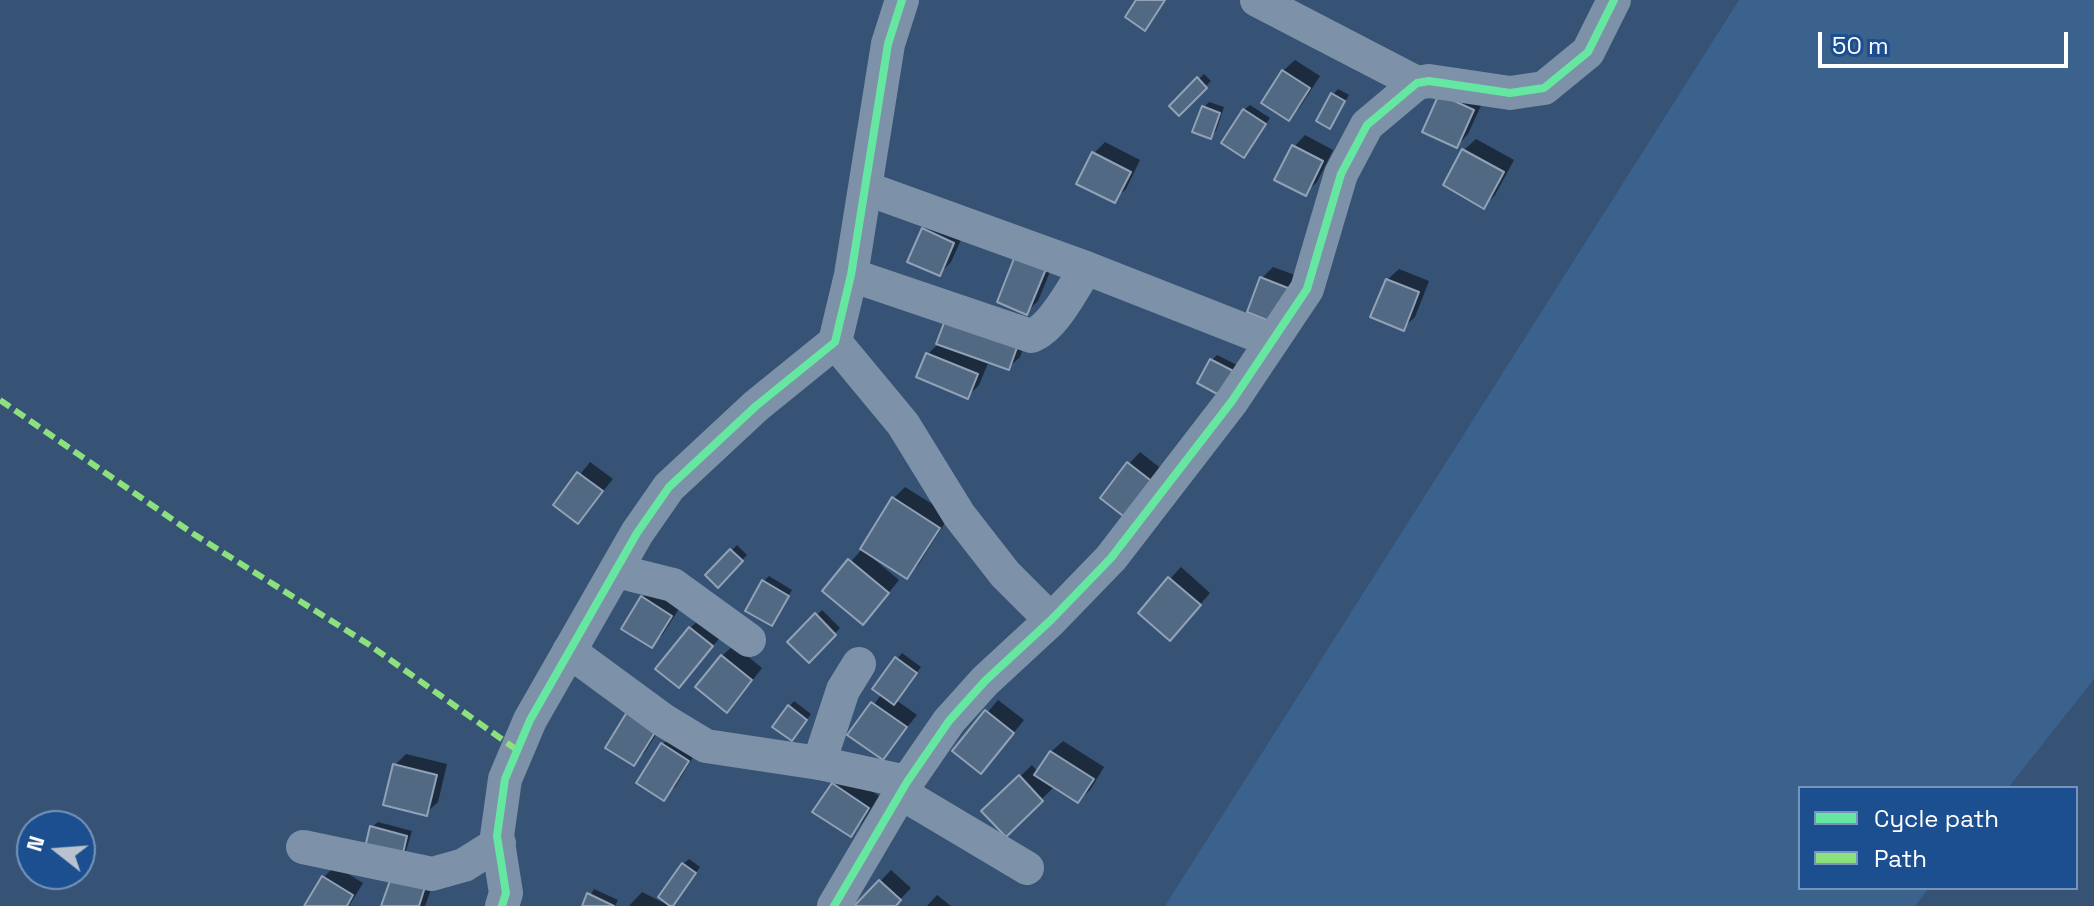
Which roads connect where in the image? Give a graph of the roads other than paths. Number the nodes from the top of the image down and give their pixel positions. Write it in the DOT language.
graph roads {
  1 [pos="902,0"];
  2 [pos="1614,0"];
  3 [pos="1266,2"];
  4 [pos="1417,83"];
  5 [pos="865,188"];
  6 [pos="1086,268"];
  7 [pos="851,275"];
  8 [pos="1272,341"];
  9 [pos="835,342"];
  10 [pos="617,571"];
  11 [pos="1051,620"];
  12 [pos="749,640"];
  13 [pos="569,651"];
  14 [pos="859,664"];
  15 [pos="819,763"];
  16 [pos="904,788"];
  17 [pos="499,843"];
  18 [pos="303,847"];
  19 [pos="1027,868"];
  20 [pos="502,906"];
  21 [pos="834,906"];
  1 -- 5 [label="street"];
  2 -- 4 [label="street"];
  3 -- 4 [label="street"];
  4 -- 8 [label="street"];
  5 -- 6 [label="street"];
  5 -- 7 [label="street"];
  6 -- 7 [label="street"];
  6 -- 8 [label="street"];
  7 -- 9 [label="street"];
  8 -- 11 [label="street"];
  9 -- 10 [label="street"];
  9 -- 11 [label="street"];
  10 -- 12 [label="street"];
  10 -- 13 [label="street"];
  11 -- 16 [label="street"];
  13 -- 15 [label="street"];
  13 -- 17 [label="street"];
  14 -- 15 [label="street"];
  15 -- 16 [label="street"];
  16 -- 19 [label="street"];
  16 -- 21 [label="street"];
  17 -- 18 [label="street"];
  17 -- 20 [label="street"];
}
